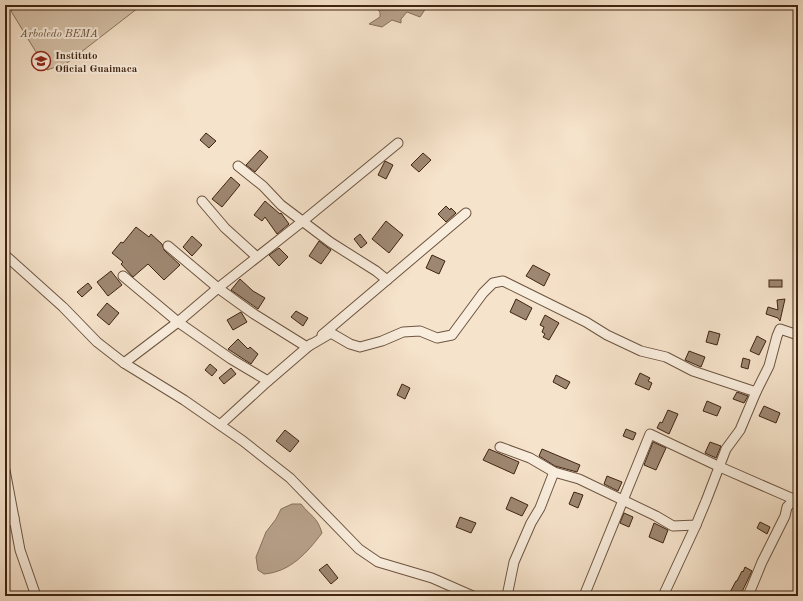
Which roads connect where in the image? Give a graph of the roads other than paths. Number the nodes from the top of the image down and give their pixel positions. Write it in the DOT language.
graph roads {
  1 [pos="398,143"];
  2 [pos="238,166"];
  3 [pos="202,200"];
  4 [pos="466,213"];
  5 [pos="303,221"];
  6 [pos="168,246"];
  7 [pos="5,255"];
  8 [pos="257,257"];
  9 [pos="123,276"];
  10 [pos="387,280"];
  11 [pos="218,288"];
  12 [pos="178,322"];
  13 [pos="798,334"];
  14 [pos="307,348"];
  15 [pos="124,362"];
  16 [pos="268,382"];
  17 [pos="756,392"];
  18 [pos="220,425"];
  19 [pos="500,447"];
  20 [pos="720,467"];
  21 [pos="5,470"];
  22 [pos="554,472"];
  23 [pos="622,500"];
  24 [pos="796,500"];
  25 [pos="14,518"];
  26 [pos="5,523"];
  27 [pos="696,525"];
  28 [pos="36,596"];
  29 [pos="473,596"];
  30 [pos="506,596"];
  31 [pos="584,596"];
  32 [pos="663,596"];
  33 [pos="748,596"];
  1 -- 5 [label="street"];
  2 -- 5 [label="street"];
  3 -- 8 [label="street"];
  4 -- 10 [label="street"];
  5 -- 8 [label="street"];
  5 -- 10 [label="street"];
  6 -- 11 [label="street"];
  7 -- 15 [label="street"];
  8 -- 11 [label="street"];
  9 -- 12 [label="street"];
  10 -- 14 [label="street"];
  11 -- 12 [label="street"];
  11 -- 14 [label="street"];
  12 -- 15 [label="street"];
  12 -- 16 [label="street"];
  13 -- 17 [label="street"];
  14 -- 16 [label="street"];
  14 -- 17 [label="street"];
  15 -- 18 [label="street"];
  16 -- 18 [label="street"];
  17 -- 20 [label="street"];
  18 -- 29 [label="street"];
  19 -- 22 [label="street"];
  20 -- 23 [label="street"];
  20 -- 24 [label="street"];
  20 -- 27 [label="street"];
  21 -- 25 [label="street"];
  22 -- 23 [label="street"];
  22 -- 30 [label="street"];
  23 -- 27 [label="street"];
  23 -- 31 [label="street"];
  24 -- 33 [label="street"];
  25 -- 26 [label="street"];
  25 -- 28 [label="street"];
  27 -- 32 [label="street"];
}
